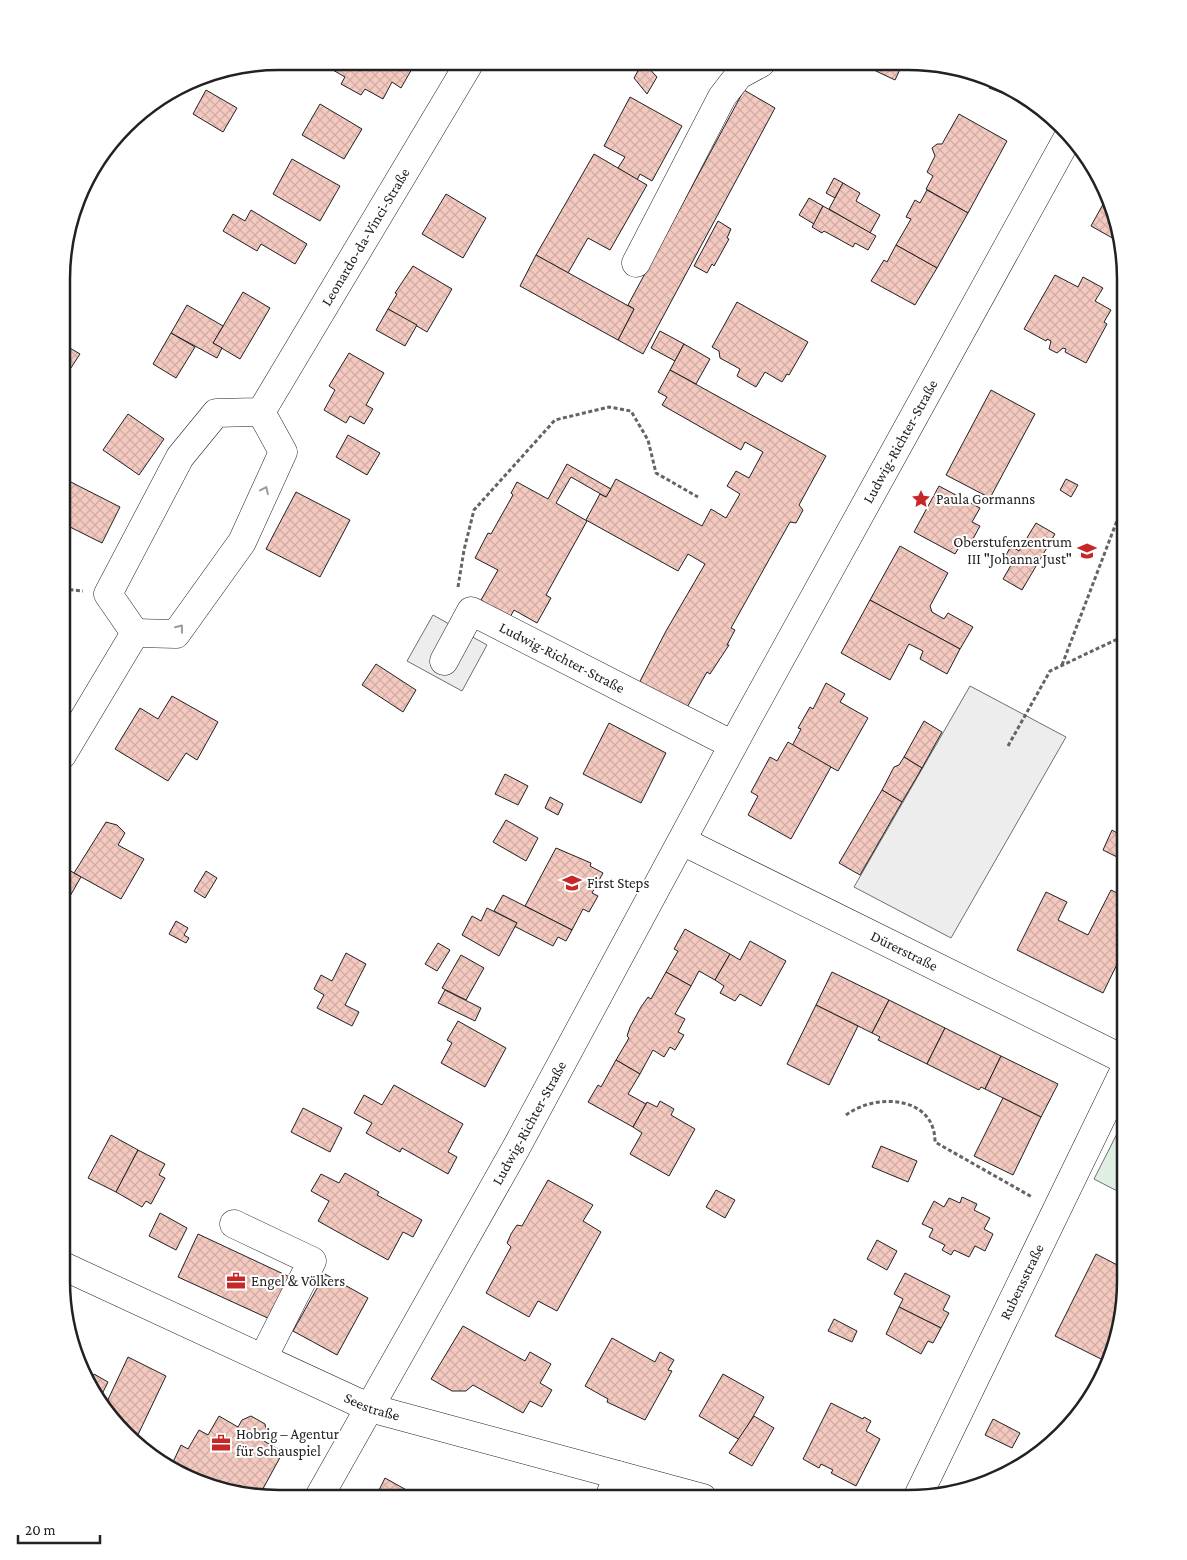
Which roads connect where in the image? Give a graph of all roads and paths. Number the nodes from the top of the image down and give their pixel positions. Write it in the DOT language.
graph roads {
  1 [pos="465,70"];
  2 [pos="748,70"];
  3 [pos="1066,142"];
  4 [pos="636,263"];
  5 [pos="261,412"];
  6 [pos="698,497"];
  7 [pos="1117,521"];
  8 [pos="472,611"];
  9 [pos="135,634"];
  10 [pos="1117,639"];
  11 [pos="444,661"];
  12 [pos="1062,665"];
  13 [pos="70,742"];
  14 [pos="733,745"];
  15 [pos="1008,746"];
  16 [pos="682,841"];
  17 [pos="1117,1056"];
  18 [pos="1117,1086"];
  19 [pos="846,1115"];
  20 [pos="1057,1211"];
  21 [pos="234,1224"];
  22 [pos="70,1269"];
  23 [pos="263,1358"];
  24 [pos="370,1408"];
  25 [pos="613,1486"];
  26 [pos="322,1490"];
  27 [pos="643,1490"];
  28 [pos="921,1490"];
  1 -- 5 [label="street, Leonardo-da-Vinci-Straße"];
  2 -- 4 [label="street"];
  3 -- 14 [label="street, Ludwig-Richter-Straße"];
  9 -- 5 [label="street, one-way"];
  5 -- 9 [label="street"];
  6 -- 8 [label="path"];
  7 -- 12 [label="path"];
  8 -- 11 [label="street"];
  8 -- 14 [label="street, Ludwig-Richter-Straße"];
  9 -- 13 [label="street"];
  10 -- 12 [label="path"];
  12 -- 15 [label="path"];
  14 -- 16 [label="street, Ludwig-Richter-Straße"];
  16 -- 17 [label="street, Dürerstraße"];
  16 -- 24 [label="street, Ludwig-Richter-Straße"];
  18 -- 20 [label="street, Rubensstraße"];
  19 -- 20 [label="path"];
  20 -- 28 [label="street, Rubensstraße"];
  21 -- 23 [label="street"];
  22 -- 23 [label="street, Seestraße"];
  23 -- 24 [label="street, Seestraße"];
  24 -- 25 [label="street, Seestraße"];
  24 -- 26 [label="street, Ludwig-Richter-Straße"];
  25 -- 27 [label="street, Seestraße"];
}
